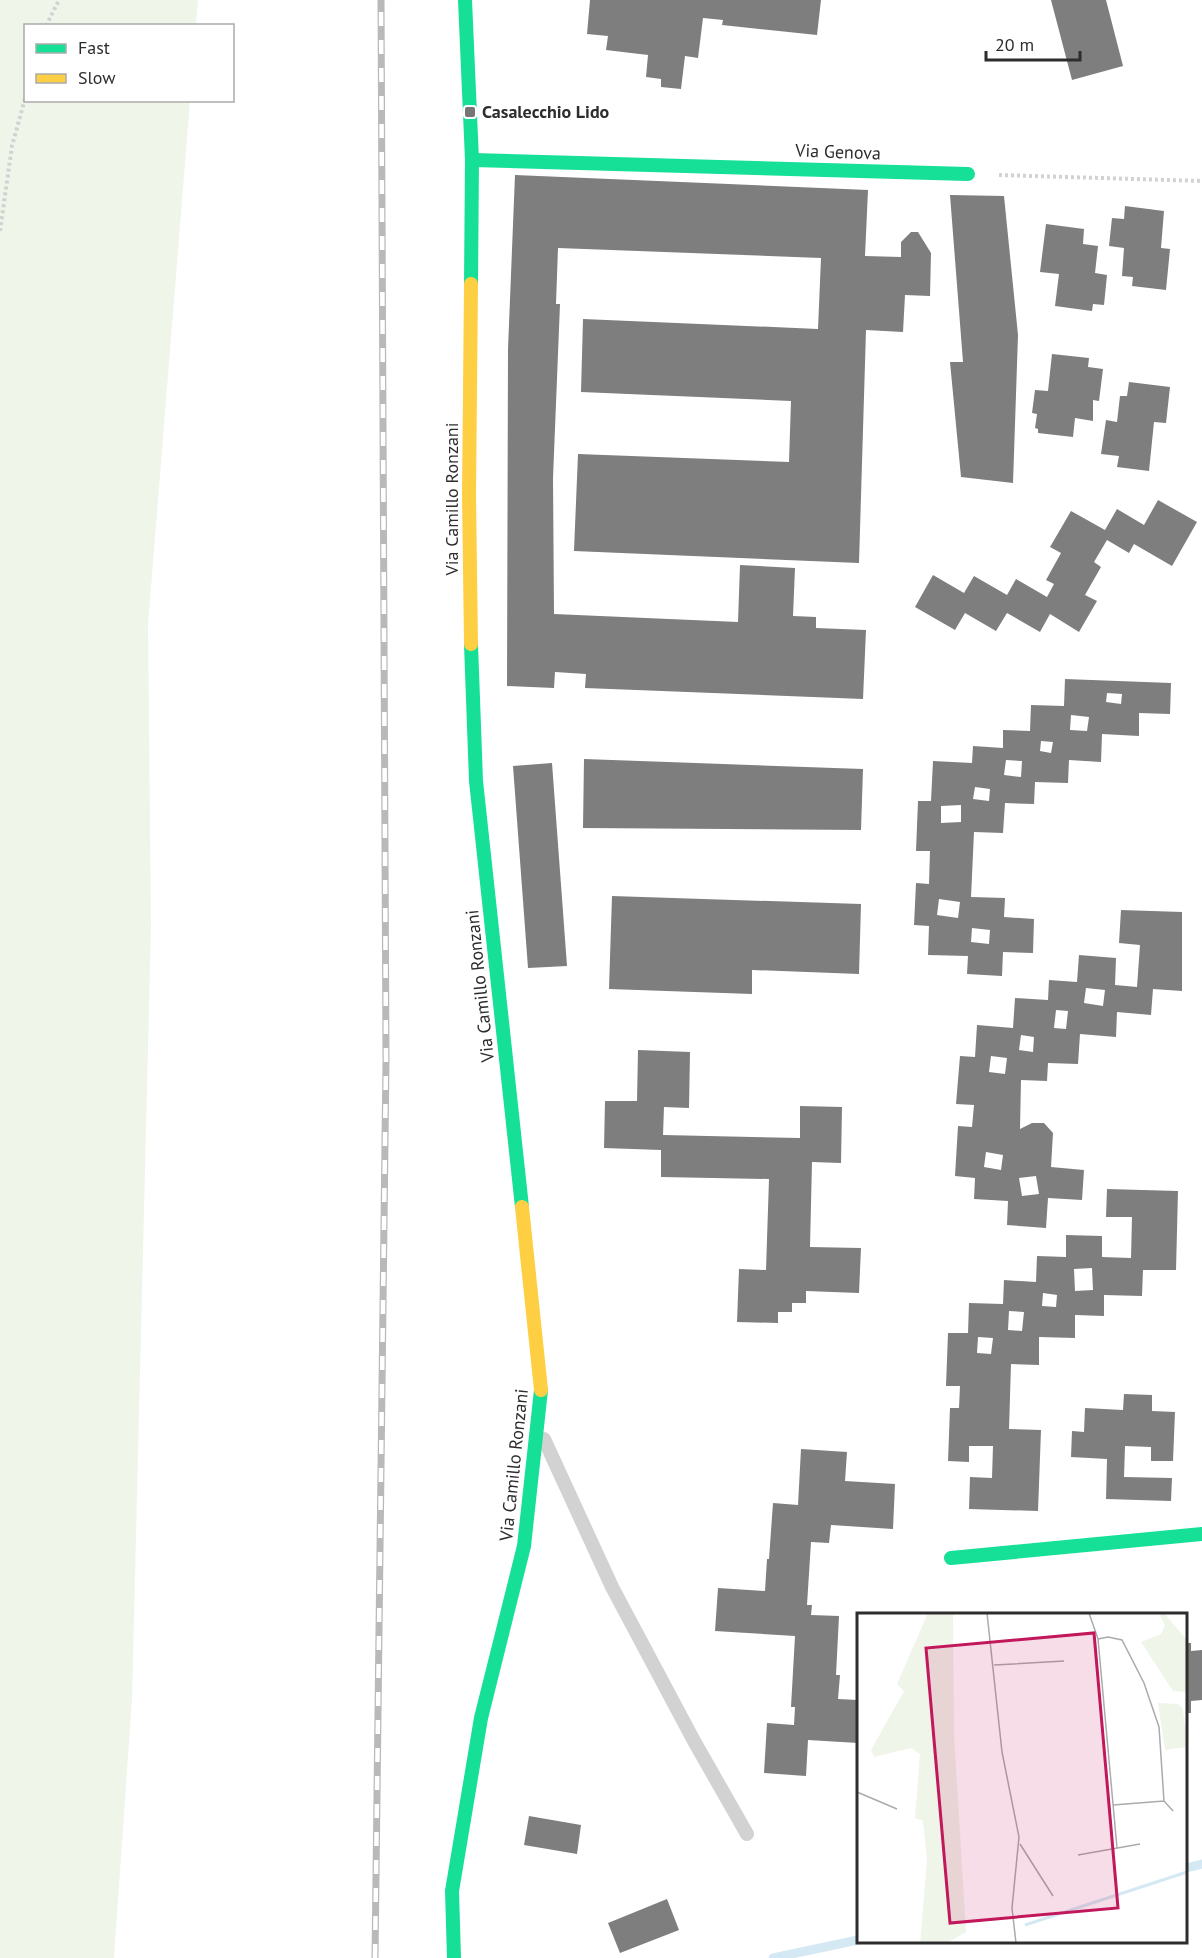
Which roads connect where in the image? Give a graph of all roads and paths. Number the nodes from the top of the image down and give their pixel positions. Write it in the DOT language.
graph roads {
  1 [pos="59,0"];
  2 [pos="465,0"];
  3 [pos="47,24"];
  4 [pos="24,101"];
  5 [pos="472,160"];
  6 [pos="968,174"];
  7 [pos="1202,181"];
  8 [pos="0,231"];
  9 [pos="538,1426"];
  10 [pos="1202,1534"];
  11 [pos="951,1558"];
  12 [pos="747,1834"];
  13 [pos="454,1958"];
  1 -- 3 [label="path"];
  2 -- 5 [label="street, Via Camillo Ronzani"];
  4 -- 8 [label="path"];
  5 -- 6 [label="street, Via Genova"];
  5 -- 9 [label="street, Via Camillo Ronzani"];
  6 -- 7 [label="path"];
  9 -- 12 [label="lane"];
  9 -- 13 [label="street, Via Camillo Ronzani"];
  10 -- 11 [label="street"];
}
